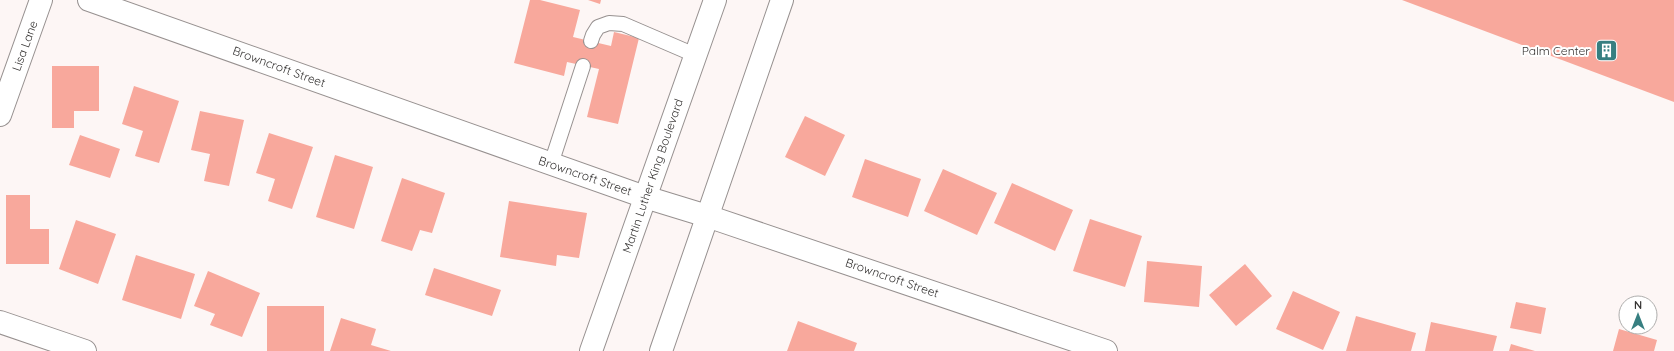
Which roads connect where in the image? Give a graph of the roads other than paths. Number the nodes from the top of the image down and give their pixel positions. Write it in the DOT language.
graph roads {
  1 [pos="42,0"];
  2 [pos="89,0"];
  3 [pos="715,0"];
  4 [pos="782,0"];
  5 [pos="591,41"];
  6 [pos="695,55"];
  7 [pos="583,66"];
  8 [pos="0,115"];
  9 [pos="551,164"];
  10 [pos="645,197"];
  11 [pos="707,216"];
  12 [pos="0,322"];
  13 [pos="85,351"];
  14 [pos="591,351"];
  15 [pos="661,351"];
  16 [pos="1106,351"];
  1 -- 8 [label="street, Lisa Lane"];
  2 -- 9 [label="street, Browncroft Street"];
  3 -- 6 [label="street, Martin Luther King Boulevard"];
  4 -- 11 [label="street"];
  5 -- 6 [label="lane"];
  6 -- 10 [label="street, Martin Luther King Boulevard"];
  7 -- 9 [label="lane"];
  9 -- 10 [label="street, Browncroft Street"];
  10 -- 11 [label="street, Browncroft Street"];
  10 -- 14 [label="street, Martin Luther King Boulevard"];
  11 -- 15 [label="street"];
  11 -- 16 [label="street, Browncroft Street"];
  12 -- 13 [label="street"];
}
